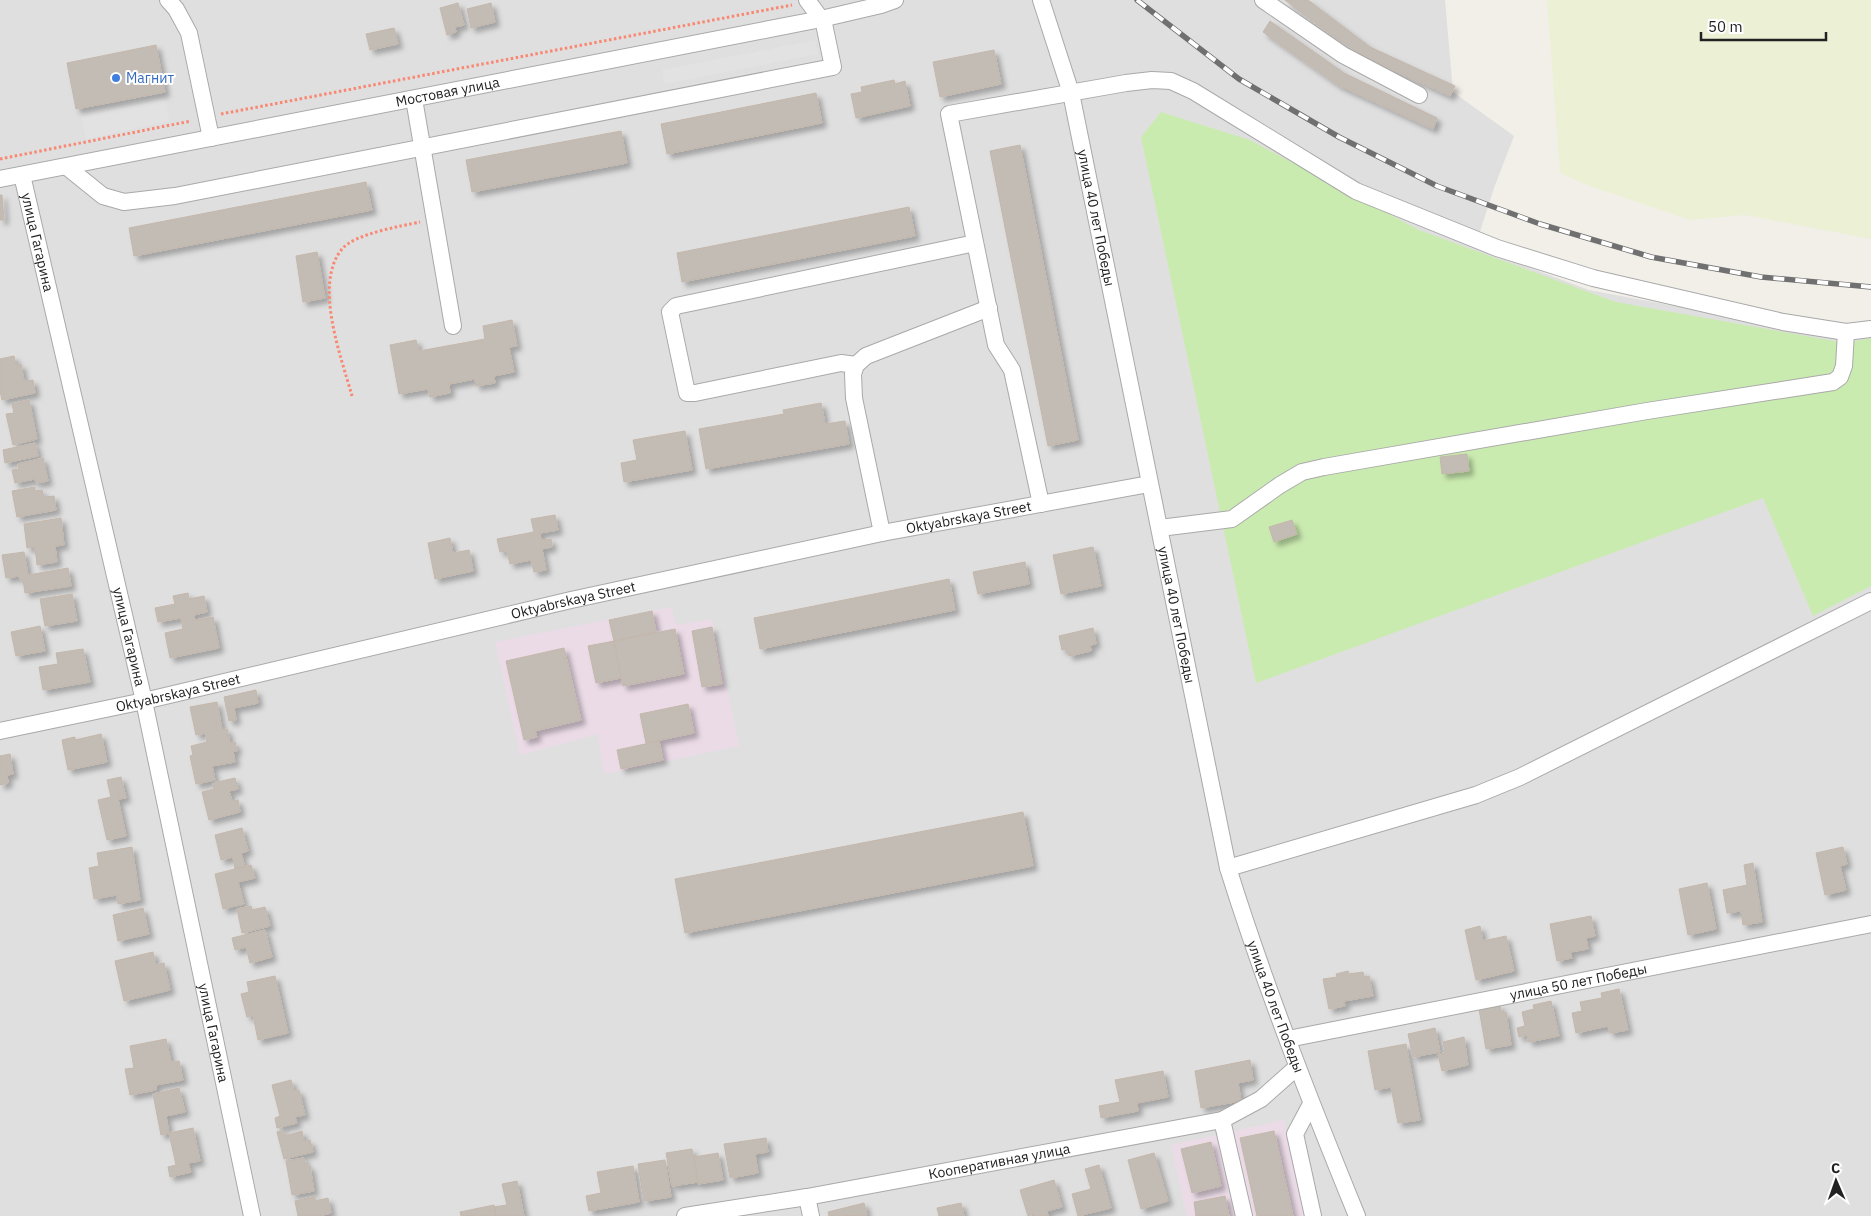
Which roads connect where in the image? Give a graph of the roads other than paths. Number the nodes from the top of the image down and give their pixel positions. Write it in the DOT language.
graph roads {
  1 [pos="168,0"];
  2 [pos="895,0"];
  3 [pos="1041,0"];
  4 [pos="1263,0"];
  5 [pos="808,1"];
  6 [pos="822,19"];
  7 [pos="1071,93"];
  8 [pos="1419,95"];
  9 [pos="414,99"];
  10 [pos="211,138"];
  11 [pos="422,148"];
  12 [pos="66,167"];
  13 [pos="22,175"];
  14 [pos="0,180"];
  15 [pos="976,242"];
  16 [pos="989,308"];
  17 [pos="452,326"];
  18 [pos="1871,329"];
  19 [pos="1846,332"];
  20 [pos="856,365"];
  21 [pos="1149,484"];
  22 [pos="1041,504"];
  23 [pos="1160,528"];
  24 [pos="882,533"];
  25 [pos="1871,601"];
  26 [pos="144,701"];
  27 [pos="0,731"];
  28 [pos="1228,868"];
  29 [pos="1871,924"];
  30 [pos="1288,1039"];
  31 [pos="1297,1067"];
  32 [pos="1311,1104"];
  33 [pos="1222,1120"];
  34 [pos="807,1197"];
  35 [pos="252,1216"];
  36 [pos="685,1216"];
  37 [pos="811,1216"];
  38 [pos="1244,1216"];
  39 [pos="1313,1216"];
  40 [pos="1357,1216"];
  1 -- 10 [label="street"];
  2 -- 6 [label="street, Мостовая улица"];
  3 -- 7 [label="street, улица 40 лет Победы"];
  4 -- 8 [label="street"];
  5 -- 6 [label="street"];
  6 -- 9 [label="street, Мостовая улица"];
  6 -- 11 [label="street"];
  7 -- 15 [label="street"];
  7 -- 19 [label="street"];
  7 -- 21 [label="street, улица 40 лет Победы"];
  9 -- 10 [label="street, Мостовая улица"];
  9 -- 11 [label="street"];
  10 -- 12 [label="street, Мостовая улица"];
  11 -- 12 [label="street"];
  11 -- 17 [label="street"];
  12 -- 13 [label="street, Мостовая улица"];
  13 -- 14 [label="street, Мостовая улица"];
  13 -- 26 [label="street, улица Гагарина"];
  15 -- 16 [label="street"];
  15 -- 20 [label="street"];
  16 -- 20 [label="street"];
  16 -- 22 [label="street"];
  18 -- 19 [label="street"];
  19 -- 23 [label="street"];
  20 -- 24 [label="street"];
  21 -- 22 [label="street, Oktyabrskaya Street"];
  21 -- 23 [label="street, улица 40 лет Победы"];
  22 -- 24 [label="street, Oktyabrskaya Street"];
  23 -- 28 [label="street, улица 40 лет Победы"];
  24 -- 26 [label="street, Oktyabrskaya Street"];
  25 -- 28 [label="street"];
  26 -- 27 [label="street, Oktyabrskaya Street"];
  26 -- 35 [label="street, улица Гагарина"];
  28 -- 30 [label="street, улица 40 лет Победы"];
  29 -- 30 [label="street, улица 50 лет Победы"];
  30 -- 31 [label="street, улица 40 лет Победы"];
  31 -- 32 [label="street, улица 40 лет Победы"];
  31 -- 33 [label="street, Кооперативная улица"];
  32 -- 39 [label="street"];
  32 -- 40 [label="street, улица 40 лет Победы"];
  33 -- 34 [label="street, Кооперативная улица"];
  33 -- 38 [label="street"];
  34 -- 36 [label="street, Кооперативная улица"];
  34 -- 37 [label="street"];
}
